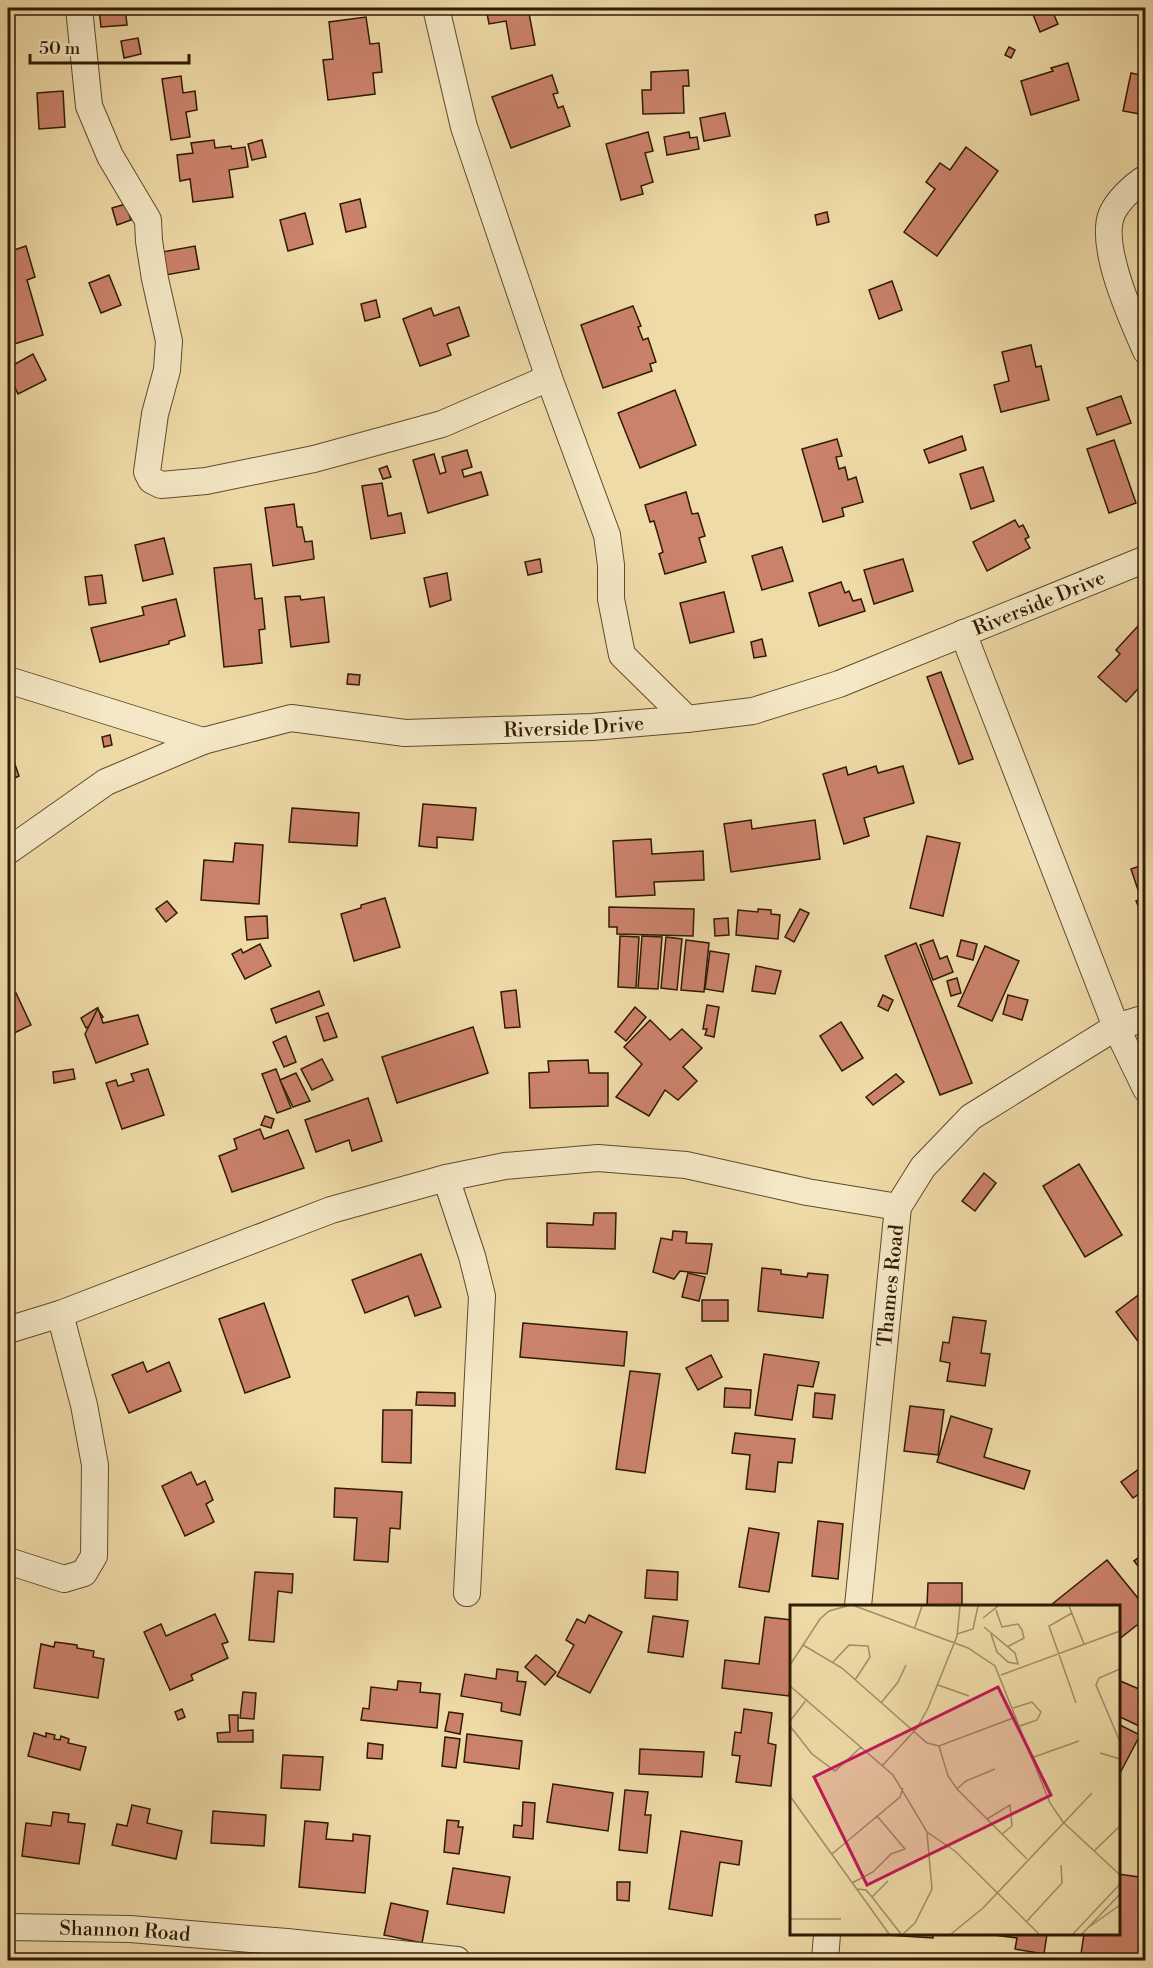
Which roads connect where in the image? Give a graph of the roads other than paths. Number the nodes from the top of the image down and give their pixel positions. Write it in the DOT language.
graph roads {
  1 [pos="79,8"];
  2 [pos="435,8"];
  3 [pos="1146,178"];
  4 [pos="1146,351"];
  5 [pos="549,378"];
  6 [pos="1146,559"];
  7 [pos="963,633"];
  8 [pos="8,680"];
  9 [pos="687,719"];
  10 [pos="202,741"];
  11 [pos="8,851"];
  12 [pos="1146,1018"];
  13 [pos="1116,1027"];
  14 [pos="1146,1089"];
  15 [pos="446,1178"];
  16 [pos="898,1207"];
  17 [pos="60,1314"];
  18 [pos="8,1330"];
  19 [pos="8,1561"];
  20 [pos="467,1593"];
  21 [pos="858,1605"];
  22 [pos="8,1927"];
  23 [pos="827,1935"];
  24 [pos="403,1958"];
  25 [pos="457,1960"];
  26 [pos="825,1960"];
  1 -- 5 [label="street"];
  2 -- 5 [label="street"];
  3 -- 4 [label="street"];
  5 -- 9 [label="street"];
  6 -- 7 [label="street, Riverside Drive"];
  7 -- 9 [label="street, Riverside Drive"];
  7 -- 13 [label="street"];
  8 -- 10 [label="street"];
  9 -- 10 [label="street, Riverside Drive"];
  10 -- 11 [label="street, Riverside Drive"];
  12 -- 13 [label="street, Thames Road"];
  13 -- 14 [label="street"];
  13 -- 16 [label="street, Thames Road"];
  15 -- 16 [label="street"];
  15 -- 17 [label="street"];
  15 -- 20 [label="street"];
  16 -- 21 [label="street, Thames Road"];
  17 -- 18 [label="street"];
  17 -- 19 [label="street"];
  22 -- 24 [label="street, Shannon Road"];
  23 -- 26 [label="street"];
  24 -- 25 [label="street, Shannon Road"];
}
